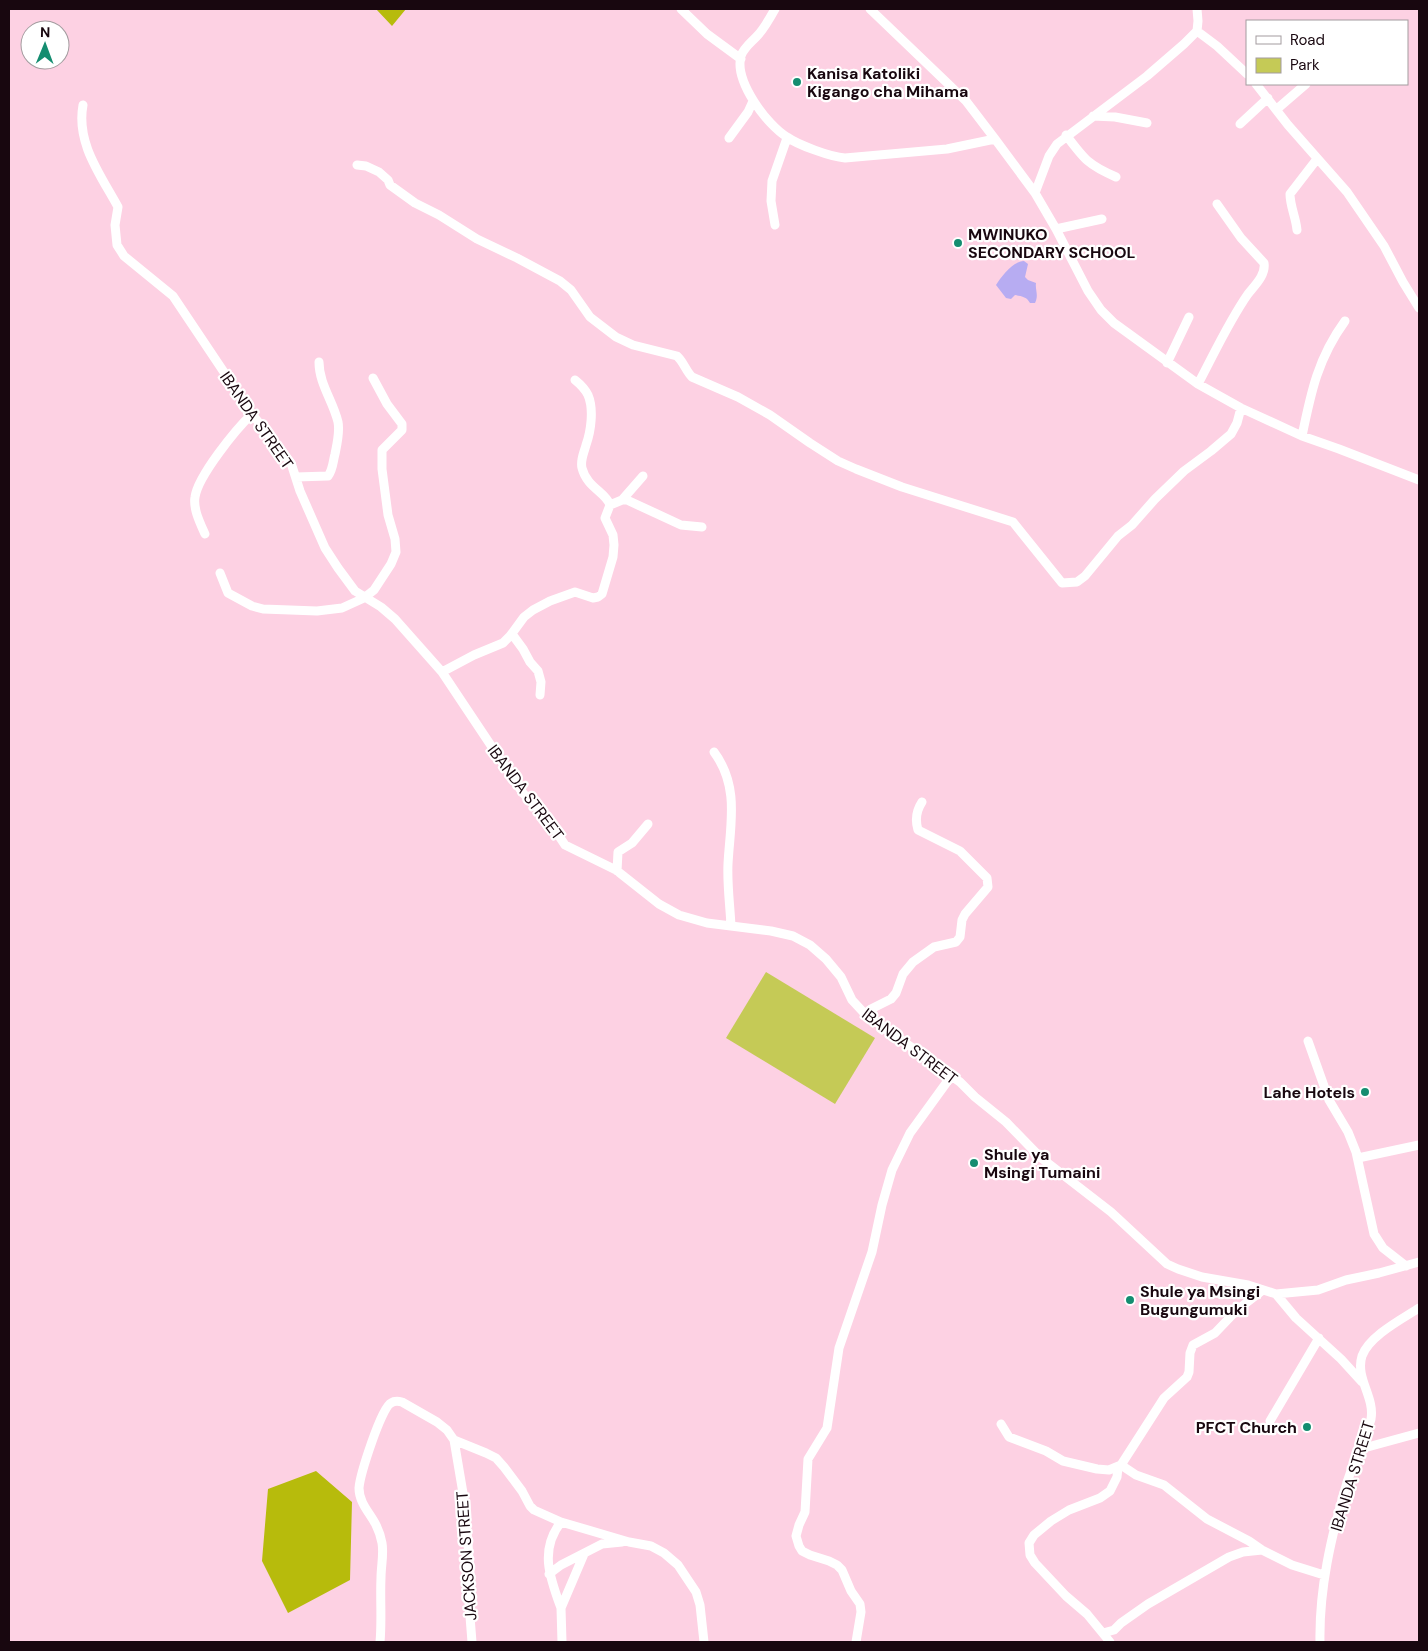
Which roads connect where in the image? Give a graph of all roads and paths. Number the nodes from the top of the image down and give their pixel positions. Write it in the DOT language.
graph roads {
  1 [pos="681,9"];
  2 [pos="775,9"];
  3 [pos="870,9"];
  4 [pos="1197,9"];
  5 [pos="1196,31"];
  6 [pos="741,59"];
  7 [pos="1246,73"];
  8 [pos="1257,85"];
  9 [pos="1305,85"];
  10 [pos="1268,98"];
  11 [pos="753,101"];
  12 [pos="82,105"];
  13 [pos="1277,110"];
  14 [pos="1093,116"];
  15 [pos="1147,123"];
  16 [pos="1240,124"];
  17 [pos="1066,135"];
  18 [pos="729,138"];
  19 [pos="787,138"];
  20 [pos="995,139"];
  21 [pos="1317,159"];
  22 [pos="356,165"];
  23 [pos="1116,177"];
  24 [pos="1035,193"];
  25 [pos="1217,204"];
  26 [pos="1102,218"];
  27 [pos="775,225"];
  28 [pos="1056,229"];
  29 [pos="1298,230"];
  30 [pos="1419,308"];
  31 [pos="1189,317"];
  32 [pos="1345,321"];
  33 [pos="319,362"];
  34 [pos="1168,363"];
  35 [pos="373,378"];
  36 [pos="575,380"];
  37 [pos="1198,384"];
  38 [pos="1241,408"];
  39 [pos="252,414"];
  40 [pos="1302,436"];
  41 [pos="643,476"];
  42 [pos="296,477"];
  43 [pos="1419,480"];
  44 [pos="622,500"];
  45 [pos="610,505"];
  46 [pos="702,527"];
  47 [pos="205,534"];
  48 [pos="220,573"];
  49 [pos="364,598"];
  50 [pos="512,634"];
  51 [pos="519,644"];
  52 [pos="496,646"];
  53 [pos="442,672"];
  54 [pos="540,695"];
  55 [pos="714,752"];
  56 [pos="922,802"];
  57 [pos="648,824"];
  58 [pos="617,871"];
  59 [pos="731,926"];
  60 [pos="865,1014"];
  61 [pos="1308,1041"];
  62 [pos="952,1075"];
  63 [pos="1419,1145"];
  64 [pos="1358,1158"];
  65 [pos="1419,1262"];
  66 [pos="1406,1266"];
  67 [pos="1263,1290"];
  68 [pos="1276,1294"];
  69 [pos="1419,1308"];
  70 [pos="1319,1338"];
  71 [pos="1362,1382"];
  72 [pos="1270,1421"];
  73 [pos="1001,1424"];
  74 [pos="1419,1433"];
  75 [pos="454,1440"];
  76 [pos="1360,1447"];
  77 [pos="1119,1466"];
  78 [pos="561,1522"];
  79 [pos="630,1542"];
  80 [pos="1262,1550"];
  81 [pos="584,1554"];
  82 [pos="549,1574"];
  83 [pos="1324,1575"];
  84 [pos="561,1608"];
  85 [pos="1104,1633"];
  86 [pos="380,1642"];
  87 [pos="472,1642"];
  88 [pos="562,1642"];
  89 [pos="704,1642"];
  90 [pos="856,1642"];
  91 [pos="1110,1642"];
  92 [pos="1320,1642"];
  1 -- 6 [label="street"];
  2 -- 6 [label="street"];
  3 -- 20 [label="street"];
  4 -- 5 [label="street"];
  5 -- 7 [label="street"];
  5 -- 14 [label="street"];
  6 -- 11 [label="street"];
  8 -- 10 [label="street"];
  9 -- 13 [label="street"];
  10 -- 13 [label="street"];
  10 -- 16 [label="street"];
  11 -- 18 [label="street"];
  11 -- 19 [label="street"];
  12 -- 39 [label="street, IBANDA STREET"];
  13 -- 21 [label="street"];
  14 -- 15 [label="street"];
  14 -- 17 [label="street"];
  17 -- 23 [label="street"];
  17 -- 24 [label="street"];
  19 -- 20 [label="street"];
  19 -- 27 [label="street"];
  20 -- 24 [label="street"];
  21 -- 29 [label="street"];
  21 -- 30 [label="street"];
  22 -- 38 [label="street"];
  24 -- 28 [label="street"];
  25 -- 37 [label="street"];
  26 -- 28 [label="street"];
  28 -- 34 [label="street"];
  31 -- 34 [label="street"];
  32 -- 40 [label="street"];
  33 -- 42 [label="street"];
  34 -- 37 [label="street"];
  35 -- 49 [label="street"];
  36 -- 45 [label="street"];
  37 -- 38 [label="street"];
  38 -- 40 [label="street"];
  39 -- 42 [label="street, IBANDA STREET"];
  39 -- 47 [label="street"];
  40 -- 43 [label="street"];
  41 -- 44 [label="street"];
  42 -- 49 [label="street, IBANDA STREET"];
  44 -- 45 [label="street"];
  44 -- 46 [label="street"];
  45 -- 50 [label="street"];
  48 -- 49 [label="street"];
  49 -- 53 [label="street, IBANDA STREET"];
  50 -- 51 [label="street"];
  50 -- 52 [label="street"];
  51 -- 52 [label="street"];
  51 -- 54 [label="street"];
  52 -- 53 [label="street"];
  53 -- 58 [label="street, IBANDA STREET"];
  55 -- 59 [label="street"];
  56 -- 60 [label="street"];
  57 -- 58 [label="street"];
  58 -- 59 [label="street, IBANDA STREET"];
  59 -- 60 [label="street, IBANDA STREET"];
  60 -- 62 [label="street, IBANDA STREET"];
  61 -- 64 [label="street"];
  62 -- 67 [label="street, IBANDA STREET"];
  62 -- 90 [label="street"];
  63 -- 64 [label="street"];
  64 -- 66 [label="street"];
  65 -- 66 [label="street"];
  66 -- 68 [label="street"];
  67 -- 68 [label="street, IBANDA STREET"];
  67 -- 77 [label="street"];
  68 -- 70 [label="street"];
  69 -- 71 [label="street, IBANDA STREET"];
  70 -- 71 [label="street"];
  70 -- 72 [label="street"];
  71 -- 76 [label="street, IBANDA STREET"];
  73 -- 77 [label="street"];
  74 -- 76 [label="street"];
  75 -- 78 [label="street"];
  75 -- 86 [label="street"];
  75 -- 87 [label="street, JACKSON STREET"];
  76 -- 83 [label="street, IBANDA STREET"];
  77 -- 80 [label="street"];
  77 -- 85 [label="street"];
  78 -- 79 [label="street"];
  78 -- 82 [label="street"];
  79 -- 81 [label="street"];
  79 -- 89 [label="street"];
  80 -- 83 [label="street"];
  80 -- 85 [label="street"];
  81 -- 82 [label="street"];
  81 -- 84 [label="street"];
  82 -- 84 [label="street"];
  83 -- 92 [label="street, IBANDA STREET"];
  84 -- 88 [label="street"];
  85 -- 91 [label="street"];
}
